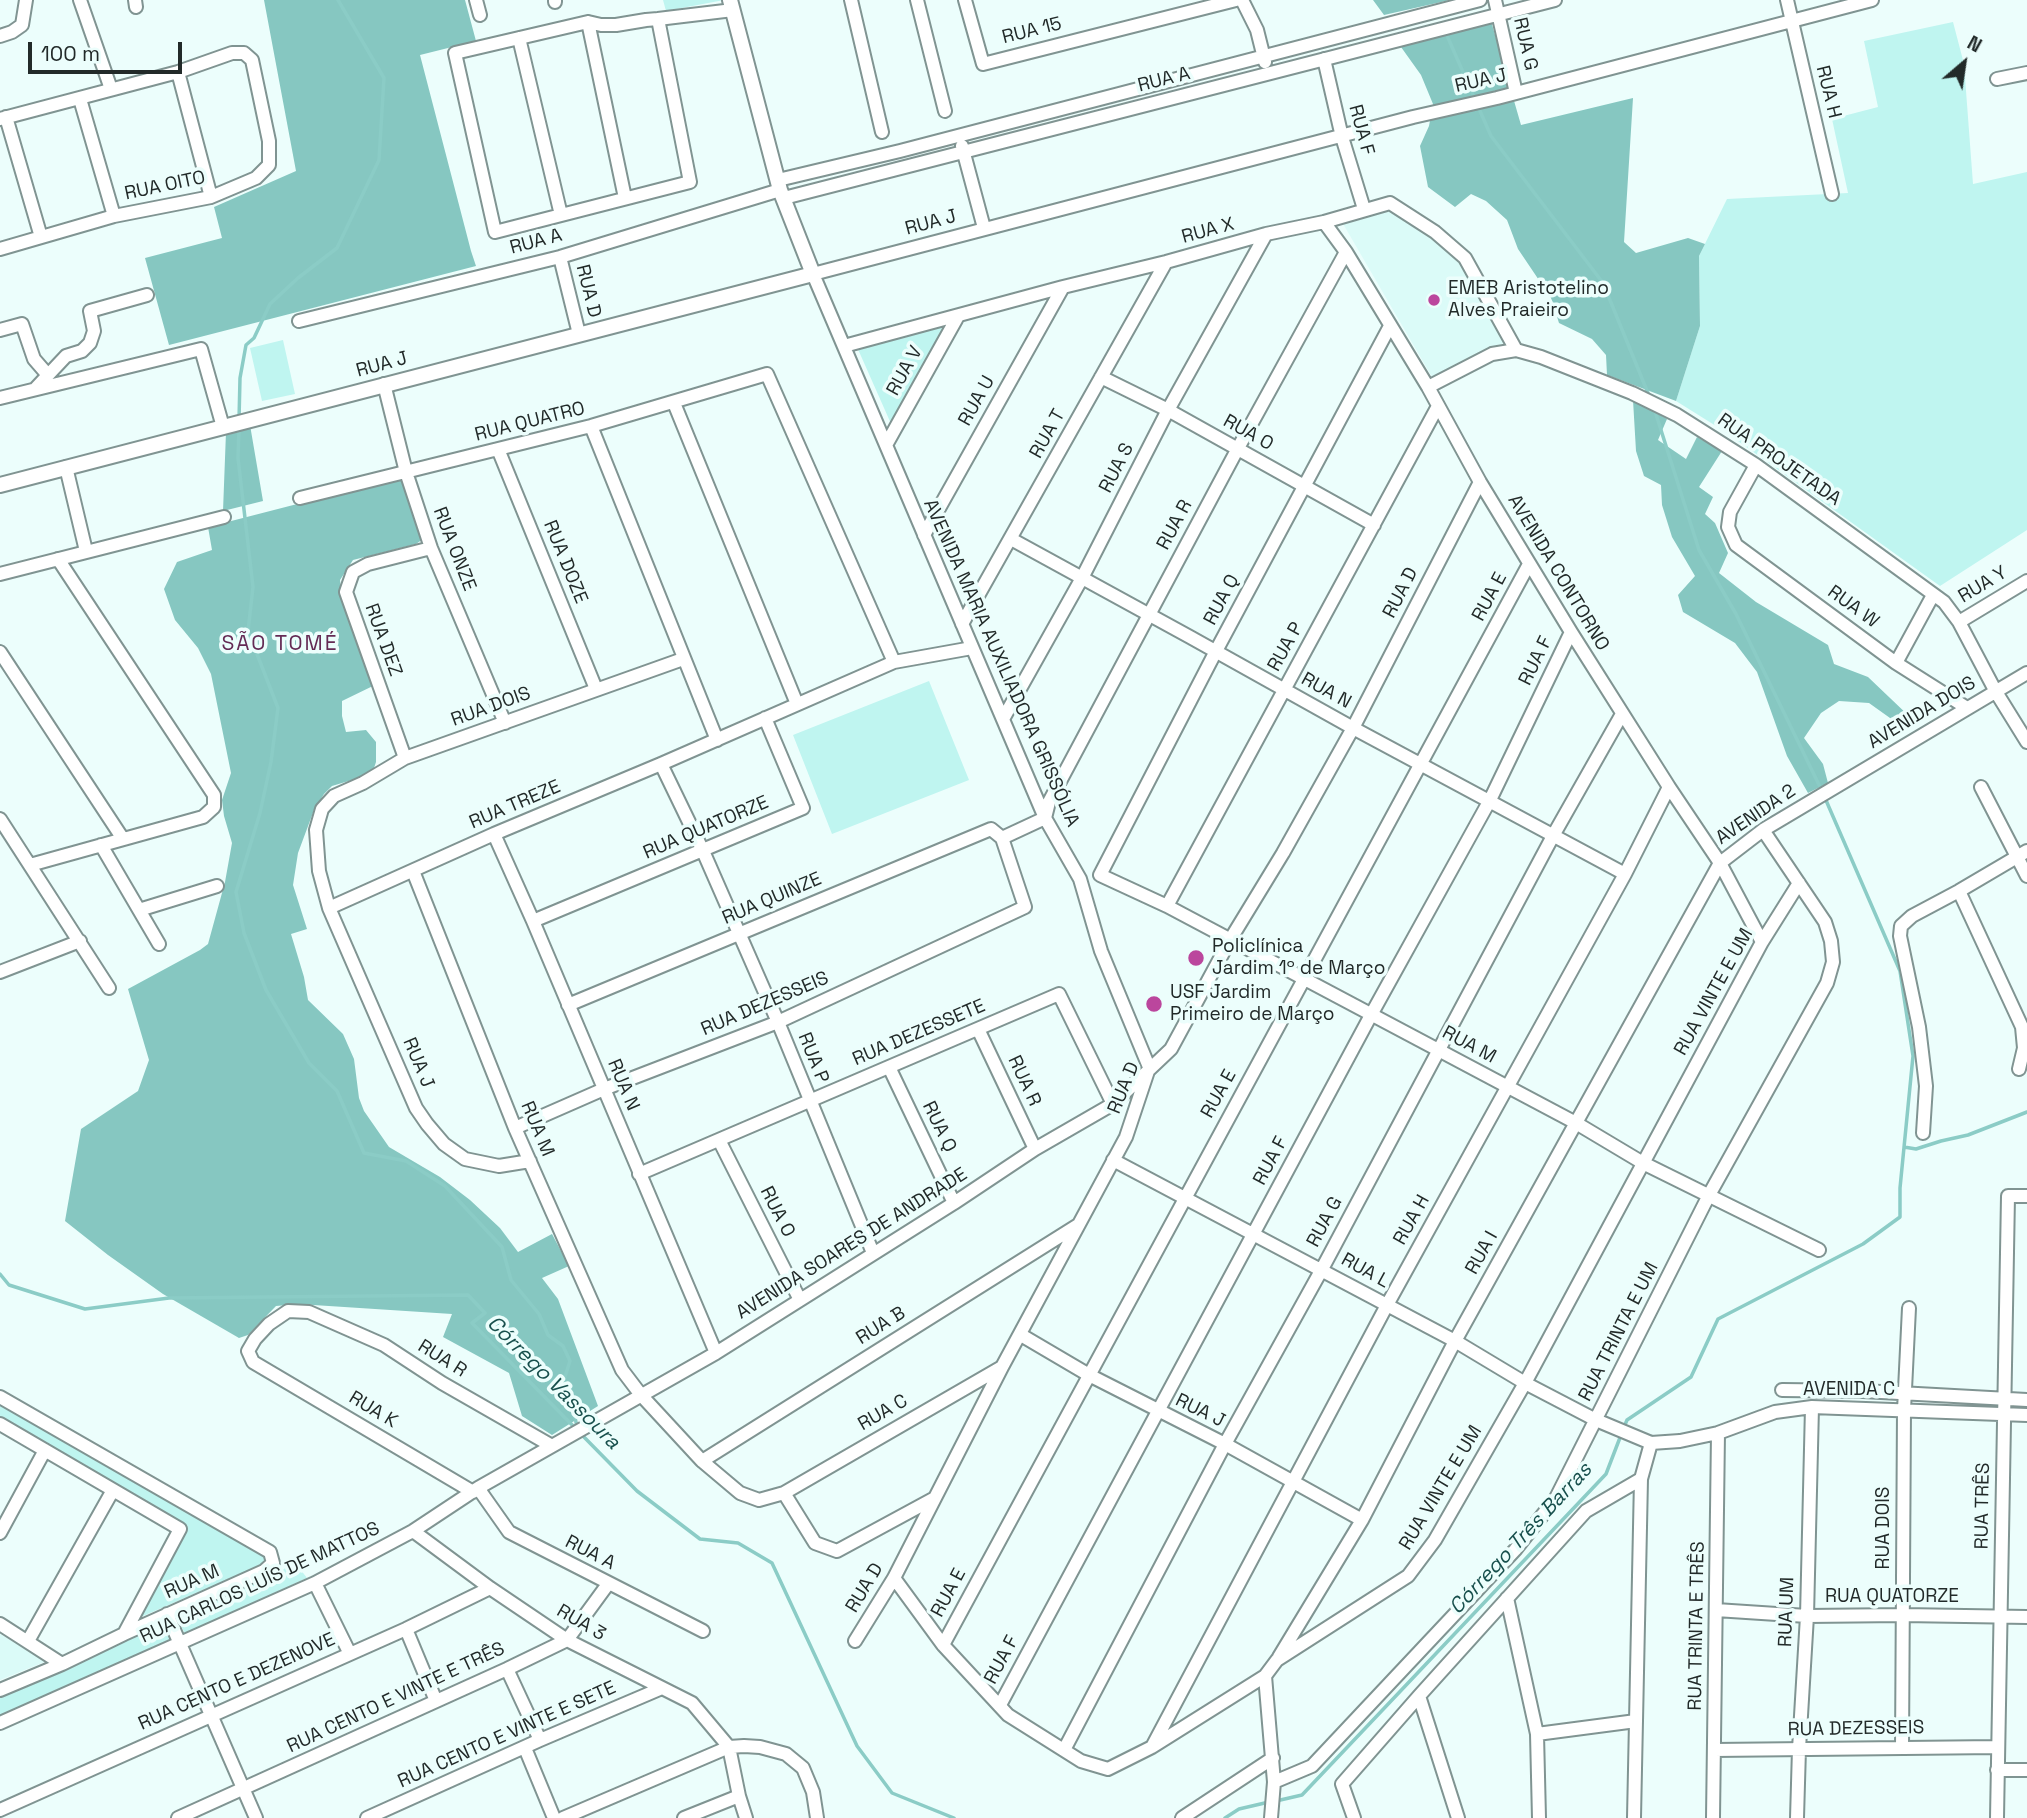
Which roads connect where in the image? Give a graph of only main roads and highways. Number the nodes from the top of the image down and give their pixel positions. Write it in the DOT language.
graph roads {
  1 [pos="732,5"];
  2 [pos="0,485"];
  1 -- 2 [label="main road, RUA J"];
}
